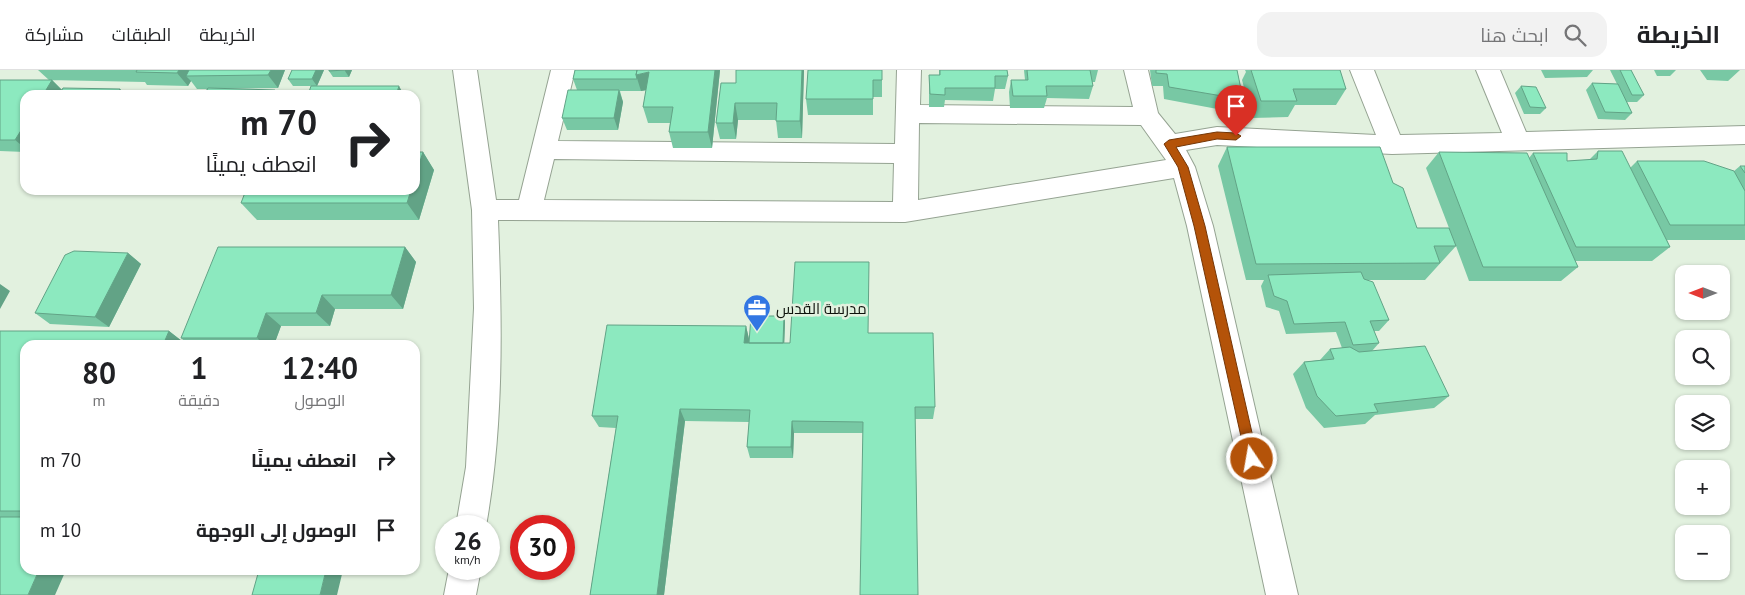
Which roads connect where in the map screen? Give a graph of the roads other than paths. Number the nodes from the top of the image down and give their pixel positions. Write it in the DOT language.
graph roads {
  1 [pos="465,70"];
  2 [pos="563,70"];
  3 [pos="909,70"];
  4 [pos="1136,70"];
  5 [pos="1362,70"];
  6 [pos="1488,70"];
  7 [pos="909,114"];
  8 [pos="1147,116"];
  9 [pos="1745,135"];
  10 [pos="1518,142"];
  11 [pos="1392,145"];
  12 [pos="544,150"];
  13 [pos="907,154"];
  14 [pos="1176,155"];
  15 [pos="485,210"];
  16 [pos="529,210"];
  17 [pos="905,212"];
  18 [pos="473,515"];
  19 [pos="463,580"];
  20 [pos="460,595"];
  21 [pos="1282,595"];
  1 -- 15 [label="street"];
  2 -- 12 [label="street"];
  3 -- 7 [label="street"];
  4 -- 8 [label="street"];
  5 -- 11 [label="street"];
  6 -- 10 [label="street"];
  7 -- 8 [label="street"];
  7 -- 13 [label="street"];
  8 -- 14 [label="street"];
  9 -- 10 [label="street"];
  10 -- 11 [label="street"];
  11 -- 14 [label="street"];
  12 -- 13 [label="street"];
  12 -- 16 [label="street"];
  13 -- 17 [label="street"];
  14 -- 17 [label="street"];
  14 -- 21 [label="street"];
  15 -- 16 [label="street"];
  15 -- 18 [label="street"];
  16 -- 17 [label="street"];
  19 -- 20 [label="street"];
}
